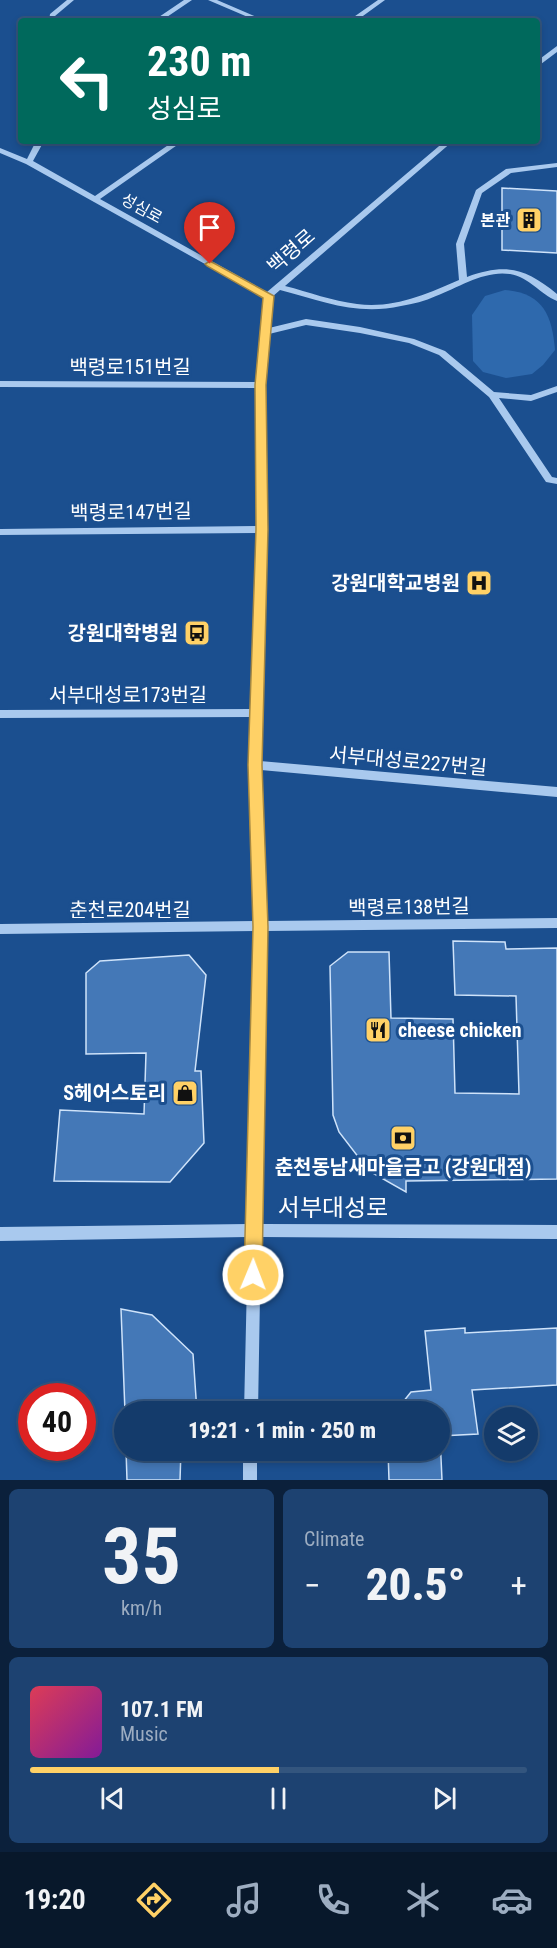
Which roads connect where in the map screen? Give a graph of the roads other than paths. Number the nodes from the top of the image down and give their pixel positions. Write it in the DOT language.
graph roads {
  1 [pos="71,0"];
  2 [pos="189,0"];
  3 [pos="211,0"];
  4 [pos="381,0"];
  5 [pos="52,18"];
  6 [pos="161,18"];
  7 [pos="255,18"];
  8 [pos="355,18"];
  9 [pos="557,48"];
  10 [pos="540,62"];
  11 [pos="38,144"];
  12 [pos="175,144"];
  13 [pos="446,144"];
  14 [pos="0,150"];
  15 [pos="29,162"];
  16 [pos="557,165"];
  17 [pos="95,199"];
  18 [pos="463,280"];
  19 [pos="279,287"];
  20 [pos="268,296"];
  21 [pos="557,298"];
  22 [pos="266,332"];
  23 [pos="0,384"];
  24 [pos="260,385"];
  25 [pos="557,389"];
  26 [pos="492,395"];
  27 [pos="557,481"];
  28 [pos="262,529"];
  29 [pos="0,532"];
  30 [pos="256,712"];
  31 [pos="0,714"];
  32 [pos="255,765"];
  33 [pos="557,792"];
  34 [pos="557,923"];
  35 [pos="261,927"];
  36 [pos="0,929"];
  37 [pos="254,1230"];
  38 [pos="557,1232"];
  39 [pos="0,1234"];
  40 [pos="251,1401"];
  41 [pos="250,1461"];
  42 [pos="250,1480"];
  1 -- 5 [label="street"];
  2 -- 6 [label="street"];
  3 -- 7 [label="street"];
  4 -- 8 [label="street"];
  9 -- 10 [label="street"];
  11 -- 15 [label="street"];
  12 -- 17 [label="street"];
  13 -- 19 [label="street, 백령로"];
  14 -- 15 [label="street, 성심로"];
  15 -- 17 [label="street, 성심로"];
  16 -- 18 [label="street"];
  17 -- 20 [label="street, 성심로"];
  18 -- 19 [label="street"];
  18 -- 21 [label="street"];
  19 -- 20 [label="street, 백령로"];
  20 -- 22 [label="street, 백령로"];
  22 -- 24 [label="street, 백령로"];
  22 -- 26 [label="street"];
  23 -- 24 [label="street, 백령로151번길"];
  24 -- 28 [label="street, 백령로"];
  25 -- 26 [label="street"];
  26 -- 27 [label="street"];
  28 -- 29 [label="street, 백령로147번길"];
  28 -- 30 [label="street, 백령로"];
  30 -- 31 [label="street, 서부대성로173번길"];
  30 -- 32 [label="street, 백령로"];
  32 -- 33 [label="street, 서부대성로227번길"];
  32 -- 35 [label="street, 백령로"];
  34 -- 35 [label="street, 백령로138번길"];
  35 -- 36 [label="street, 춘천로204번길"];
  35 -- 37 [label="street, 백령로"];
  37 -- 38 [label="street, 서부대성로"];
  37 -- 39 [label="street, 서부대성로"];
  37 -- 40 [label="street, 백령로"];
  41 -- 42 [label="street"];
}
